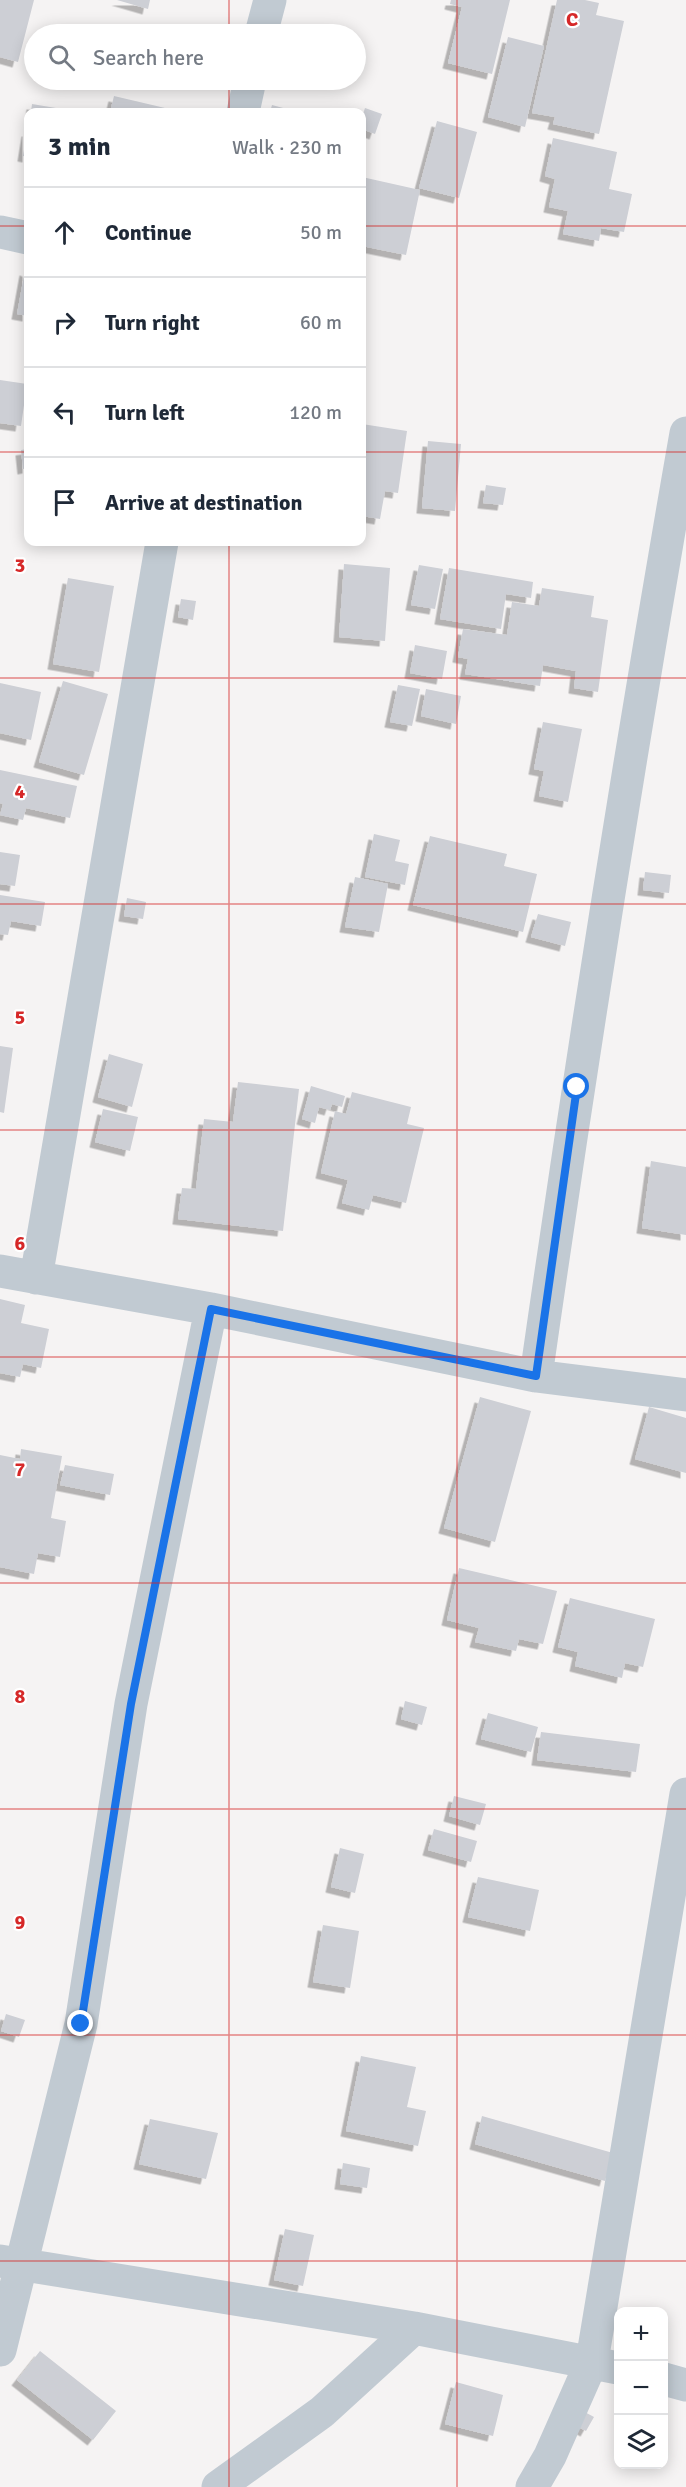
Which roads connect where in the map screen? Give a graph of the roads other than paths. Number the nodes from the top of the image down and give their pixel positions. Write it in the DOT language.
graph roads {
  1 [pos="270,0"];
  2 [pos="264,24"];
  3 [pos="248,90"];
  4 [pos="244,108"];
  5 [pos="0,232"];
  6 [pos="24,237"];
  7 [pos="686,433"];
  8 [pos="161,546"];
  9 [pos="0,1271"];
  10 [pos="36,1278"];
  11 [pos="211,1309"];
  12 [pos="536,1376"];
  13 [pos="686,1395"];
  14 [pos="686,1794"];
  15 [pos="10,2263"];
  16 [pos="414,2328"];
  17 [pos="0,2350"];
  18 [pos="605,2364"];
  19 [pos="668,2380"];
  20 [pos="686,2385"];
  21 [pos="218,2487"];
  22 [pos="532,2487"];
  1 -- 2 [label="street"];
  3 -- 4 [label="street"];
  5 -- 6 [label="street"];
  7 -- 12 [label="street"];
  8 -- 10 [label="street"];
  9 -- 10 [label="street"];
  10 -- 11 [label="street"];
  11 -- 12 [label="street"];
  11 -- 15 [label="street"];
  12 -- 13 [label="street"];
  14 -- 18 [label="street"];
  15 -- 16 [label="street"];
  15 -- 17 [label="street"];
  16 -- 18 [label="street"];
  16 -- 21 [label="street"];
  18 -- 22 [label="street"];
  19 -- 20 [label="street"];
}
